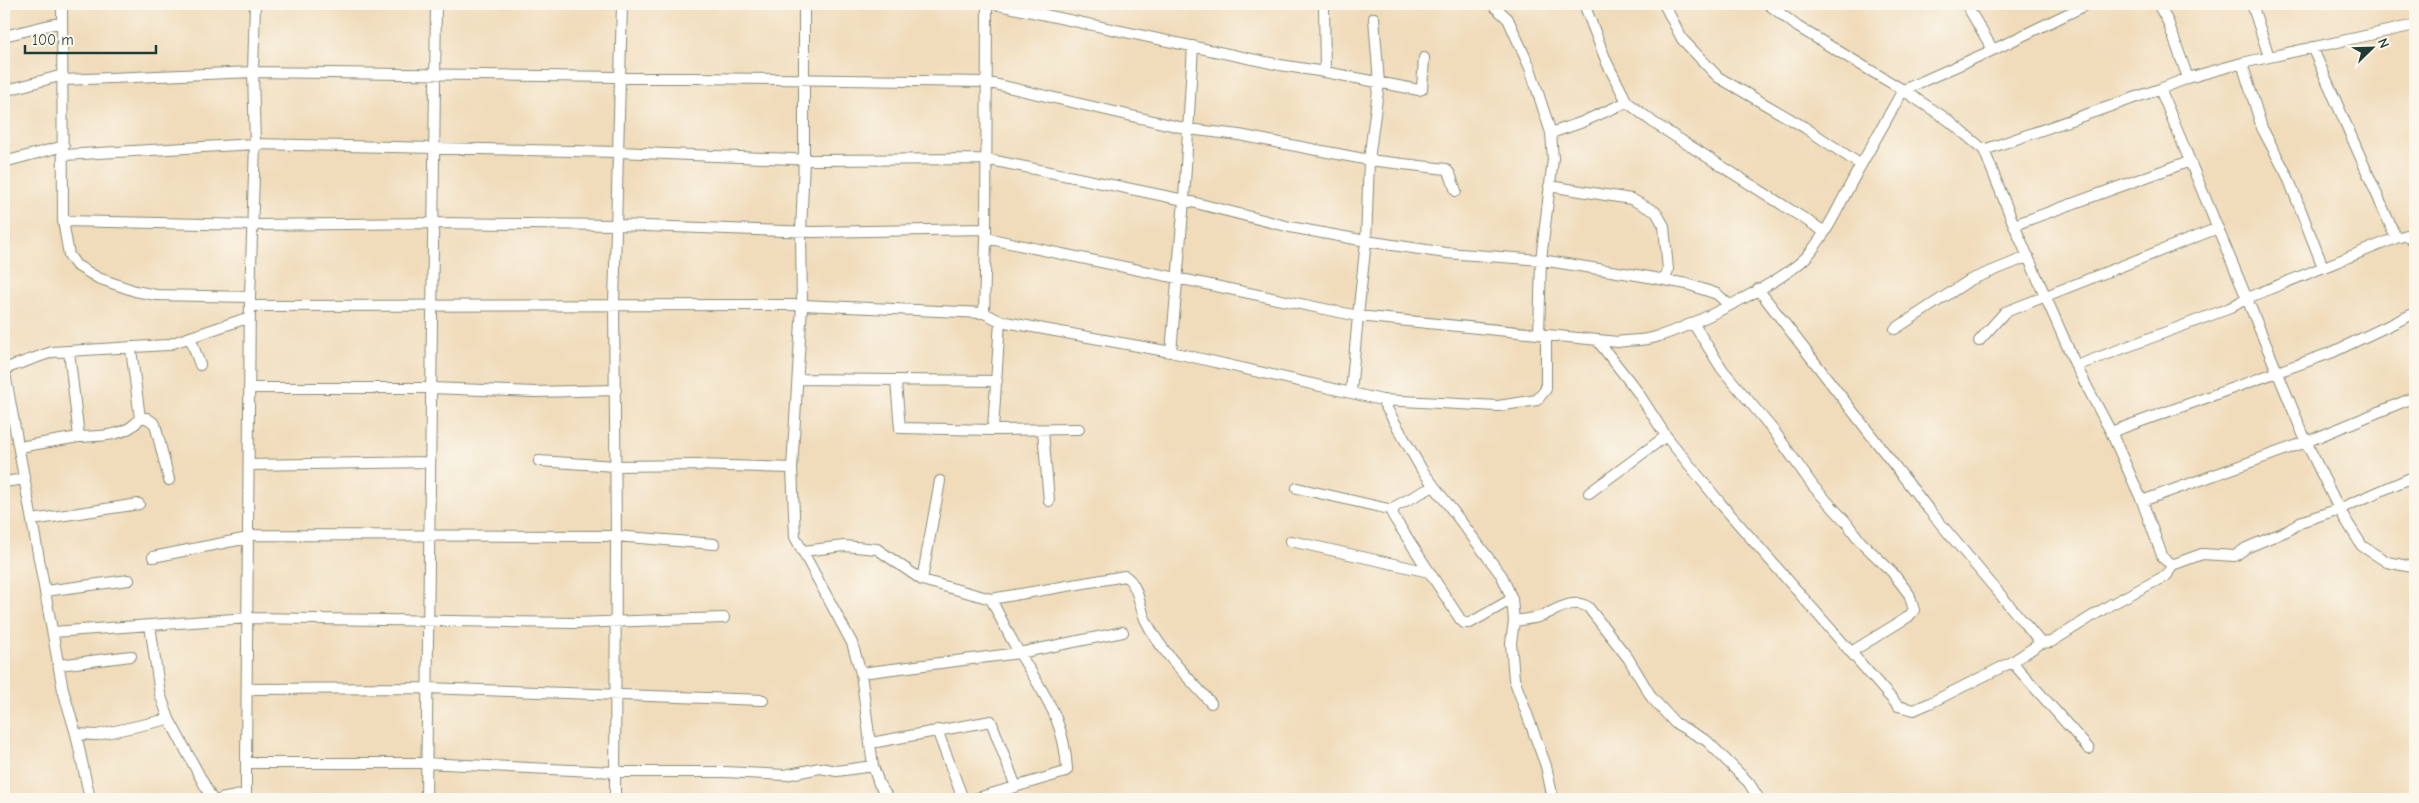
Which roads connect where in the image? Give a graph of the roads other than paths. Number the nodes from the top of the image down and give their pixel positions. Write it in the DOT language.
graph roads {
  1 [pos="62,4"];
  2 [pos="255,4"];
  3 [pos="436,4"];
  4 [pos="622,4"];
  5 [pos="804,4"];
  6 [pos="987,4"];
  7 [pos="994,4"];
  8 [pos="1324,4"];
  9 [pos="1492,4"];
  10 [pos="1584,4"];
  11 [pos="1664,4"];
  12 [pos="1768,4"];
  13 [pos="1966,4"];
  14 [pos="2088,4"];
  15 [pos="2158,4"];
  16 [pos="2252,4"];
  17 [pos="1374,18"];
  18 [pos="62,22"];
  19 [pos="2415,25"];
  20 [pos="4,36"];
  21 [pos="1193,46"];
  22 [pos="2312,47"];
  23 [pos="1993,50"];
  24 [pos="2268,57"];
  25 [pos="1424,58"];
  26 [pos="2242,63"];
  27 [pos="253,72"];
  28 [pos="1325,72"];
  29 [pos="436,75"];
  30 [pos="63,77"];
  31 [pos="2188,78"];
  32 [pos="620,79"];
  33 [pos="803,79"];
  34 [pos="986,82"];
  35 [pos="1380,83"];
  36 [pos="2160,89"];
  37 [pos="1902,90"];
  38 [pos="4,91"];
  39 [pos="1627,102"];
  40 [pos="1188,129"];
  41 [pos="1552,133"];
  42 [pos="255,144"];
  43 [pos="435,148"];
  44 [pos="1984,150"];
  45 [pos="64,151"];
  46 [pos="618,152"];
  47 [pos="804,159"];
  48 [pos="986,159"];
  49 [pos="1369,160"];
  50 [pos="2190,161"];
  51 [pos="4,162"];
  52 [pos="1861,165"];
  53 [pos="1550,186"];
  54 [pos="1456,191"];
  55 [pos="1184,200"];
  56 [pos="63,221"];
  57 [pos="434,223"];
  58 [pos="252,225"];
  59 [pos="618,225"];
  60 [pos="2014,225"];
  61 [pos="2218,228"];
  62 [pos="800,232"];
  63 [pos="1825,232"];
  64 [pos="986,233"];
  65 [pos="2396,238"];
  66 [pos="1366,241"];
  67 [pos="2415,242"];
  68 [pos="2027,257"];
  69 [pos="1541,260"];
  70 [pos="2324,267"];
  71 [pos="1178,279"];
  72 [pos="1665,280"];
  73 [pos="1758,289"];
  74 [pos="2045,295"];
  75 [pos="2247,298"];
  76 [pos="614,304"];
  77 [pos="802,305"];
  78 [pos="1729,305"];
  79 [pos="432,306"];
  80 [pos="250,307"];
  81 [pos="984,313"];
  82 [pos="2415,313"];
  83 [pos="1358,316"];
  84 [pos="1000,321"];
  85 [pos="1693,323"];
  86 [pos="1895,329"];
  87 [pos="1542,334"];
  88 [pos="190,337"];
  89 [pos="1597,340"];
  90 [pos="1979,341"];
  91 [pos="130,349"];
  92 [pos="69,352"];
  93 [pos="1171,352"];
  94 [pos="200,365"];
  95 [pos="2076,366"];
  96 [pos="4,369"];
  97 [pos="2277,371"];
  98 [pos="798,379"];
  99 [pos="896,382"];
  100 [pos="997,382"];
  101 [pos="249,388"];
  102 [pos="431,388"];
  103 [pos="616,390"];
  104 [pos="1351,392"];
  105 [pos="2415,397"];
  106 [pos="1382,400"];
  107 [pos="140,418"];
  108 [pos="1079,429"];
  109 [pos="993,430"];
  110 [pos="1042,431"];
  111 [pos="2111,432"];
  112 [pos="1666,436"];
  113 [pos="79,437"];
  114 [pos="2306,442"];
  115 [pos="19,446"];
  116 [pos="539,461"];
  117 [pos="430,462"];
  118 [pos="249,465"];
  119 [pos="615,466"];
  120 [pos="792,468"];
  121 [pos="2415,476"];
  122 [pos="25,478"];
  123 [pos="169,480"];
  124 [pos="940,481"];
  125 [pos="4,482"];
  126 [pos="1434,486"];
  127 [pos="1297,488"];
  128 [pos="1589,492"];
  129 [pos="1049,501"];
  130 [pos="2142,501"];
  131 [pos="139,504"];
  132 [pos="2339,509"];
  133 [pos="1393,510"];
  134 [pos="32,520"];
  135 [pos="248,536"];
  136 [pos="616,536"];
  137 [pos="429,537"];
  138 [pos="1291,541"];
  139 [pos="714,544"];
  140 [pos="804,551"];
  141 [pos="153,557"];
  142 [pos="2415,564"];
  143 [pos="2172,565"];
  144 [pos="1429,572"];
  145 [pos="129,580"];
  146 [pos="922,580"];
  147 [pos="45,591"];
  148 [pos="991,599"];
  149 [pos="1512,599"];
  150 [pos="248,618"];
  151 [pos="724,618"];
  152 [pos="428,621"];
  153 [pos="1514,621"];
  154 [pos="616,622"];
  155 [pos="150,625"];
  156 [pos="53,632"];
  157 [pos="1124,632"];
  158 [pos="2041,643"];
  159 [pos="1851,652"];
  160 [pos="1019,653"];
  161 [pos="132,656"];
  162 [pos="2012,662"];
  163 [pos="58,665"];
  164 [pos="861,673"];
  165 [pos="426,688"];
  166 [pos="247,689"];
  167 [pos="615,695"];
  168 [pos="763,700"];
  169 [pos="1211,703"];
  170 [pos="169,719"];
  171 [pos="937,730"];
  172 [pos="76,734"];
  173 [pos="871,744"];
  174 [pos="2089,749"];
  175 [pos="246,763"];
  176 [pos="426,763"];
  177 [pos="873,766"];
  178 [pos="615,772"];
  179 [pos="1016,787"];
  180 [pos="246,797"];
  181 [pos="90,799"];
  182 [pos="212,799"];
  183 [pos="221,799"];
  184 [pos="426,799"];
  185 [pos="614,799"];
  186 [pos="889,799"];
  187 [pos="963,799"];
  188 [pos="974,799"];
  189 [pos="1553,799"];
  190 [pos="1759,799"];
  1 -- 18 [label="street"];
  2 -- 27 [label="street"];
  3 -- 29 [label="street"];
  4 -- 32 [label="street"];
  5 -- 33 [label="street"];
  6 -- 34 [label="street"];
  7 -- 21 [label="street"];
  8 -- 28 [label="street"];
  9 -- 41 [label="street"];
  10 -- 39 [label="street"];
  11 -- 52 [label="street"];
  12 -- 37 [label="street"];
  13 -- 23 [label="street"];
  14 -- 23 [label="street"];
  15 -- 31 [label="street"];
  16 -- 24 [label="street"];
  17 -- 35 [label="street"];
  18 -- 20 [label="street"];
  18 -- 30 [label="street"];
  19 -- 22 [label="street"];
  21 -- 28 [label="street"];
  21 -- 40 [label="street"];
  22 -- 24 [label="street"];
  22 -- 65 [label="street"];
  23 -- 37 [label="street"];
  24 -- 26 [label="street"];
  25 -- 35 [label="street"];
  26 -- 31 [label="street"];
  26 -- 70 [label="street"];
  27 -- 29 [label="street"];
  27 -- 30 [label="street"];
  27 -- 42 [label="street"];
  28 -- 35 [label="street"];
  29 -- 32 [label="street"];
  29 -- 43 [label="street"];
  30 -- 38 [label="street"];
  30 -- 45 [label="street"];
  31 -- 36 [label="street"];
  32 -- 33 [label="street"];
  32 -- 46 [label="street"];
  33 -- 34 [label="street"];
  33 -- 47 [label="street"];
  34 -- 40 [label="street"];
  34 -- 48 [label="street"];
  35 -- 49 [label="street"];
  36 -- 44 [label="street"];
  36 -- 50 [label="street"];
  37 -- 44 [label="street"];
  37 -- 52 [label="street"];
  39 -- 41 [label="street"];
  39 -- 63 [label="street"];
  40 -- 49 [label="street"];
  40 -- 55 [label="street"];
  41 -- 53 [label="street"];
  42 -- 43 [label="street"];
  42 -- 45 [label="street"];
  42 -- 58 [label="street"];
  43 -- 46 [label="street"];
  43 -- 57 [label="street"];
  44 -- 60 [label="street"];
  45 -- 51 [label="street"];
  45 -- 56 [label="street"];
  46 -- 47 [label="street"];
  46 -- 59 [label="street"];
  47 -- 48 [label="street"];
  47 -- 62 [label="street"];
  48 -- 55 [label="street"];
  48 -- 64 [label="street"];
  49 -- 54 [label="street"];
  49 -- 66 [label="street"];
  50 -- 60 [label="street"];
  50 -- 61 [label="street"];
  52 -- 63 [label="street"];
  53 -- 69 [label="street"];
  53 -- 72 [label="street"];
  55 -- 66 [label="street"];
  55 -- 71 [label="street"];
  56 -- 58 [label="street"];
  56 -- 80 [label="street"];
  57 -- 58 [label="street"];
  57 -- 59 [label="street"];
  57 -- 79 [label="street"];
  58 -- 80 [label="street"];
  59 -- 62 [label="street"];
  59 -- 76 [label="street"];
  60 -- 68 [label="street"];
  61 -- 74 [label="street"];
  61 -- 75 [label="street"];
  62 -- 64 [label="street"];
  62 -- 77 [label="street"];
  63 -- 73 [label="street"];
  64 -- 71 [label="street"];
  64 -- 81 [label="street"];
  65 -- 67 [label="street"];
  65 -- 70 [label="street"];
  66 -- 69 [label="street"];
  66 -- 83 [label="street"];
  68 -- 74 [label="street"];
  68 -- 86 [label="street"];
  69 -- 72 [label="street"];
  69 -- 87 [label="street"];
  70 -- 75 [label="street"];
  71 -- 83 [label="street"];
  71 -- 93 [label="street"];
  72 -- 78 [label="street"];
  73 -- 78 [label="street"];
  73 -- 158 [label="street"];
  74 -- 90 [label="street"];
  74 -- 95 [label="street"];
  75 -- 95 [label="street"];
  75 -- 97 [label="street"];
  76 -- 77 [label="street"];
  76 -- 79 [label="street"];
  76 -- 103 [label="street"];
  77 -- 81 [label="street"];
  77 -- 98 [label="street"];
  78 -- 85 [label="street"];
  79 -- 80 [label="street"];
  79 -- 102 [label="street"];
  80 -- 88 [label="street"];
  80 -- 101 [label="street"];
  81 -- 84 [label="street"];
  82 -- 97 [label="street"];
  83 -- 87 [label="street"];
  83 -- 104 [label="street"];
  84 -- 93 [label="street"];
  84 -- 100 [label="street"];
  85 -- 89 [label="street"];
  85 -- 159 [label="street"];
  87 -- 89 [label="street"];
  87 -- 106 [label="street"];
  88 -- 91 [label="street"];
  88 -- 94 [label="street"];
  89 -- 112 [label="street"];
  91 -- 92 [label="street"];
  91 -- 107 [label="street"];
  92 -- 96 [label="street"];
  92 -- 113 [label="street"];
  93 -- 104 [label="street"];
  95 -- 111 [label="street"];
  96 -- 115 [label="street"];
  97 -- 111 [label="street"];
  97 -- 114 [label="street"];
  98 -- 99 [label="street"];
  98 -- 120 [label="street"];
  99 -- 100 [label="street"];
  99 -- 109 [label="street"];
  100 -- 109 [label="street"];
  101 -- 102 [label="street"];
  101 -- 118 [label="street"];
  102 -- 103 [label="street"];
  102 -- 117 [label="street"];
  103 -- 119 [label="street"];
  104 -- 106 [label="street"];
  105 -- 114 [label="street"];
  106 -- 126 [label="street"];
  107 -- 113 [label="street"];
  107 -- 123 [label="street"];
  108 -- 110 [label="street"];
  109 -- 110 [label="street"];
  110 -- 129 [label="street"];
  111 -- 130 [label="street"];
  112 -- 128 [label="street"];
  112 -- 159 [label="street"];
  113 -- 115 [label="street"];
  114 -- 130 [label="street"];
  114 -- 132 [label="street"];
  115 -- 122 [label="street"];
  116 -- 119 [label="street"];
  117 -- 118 [label="street"];
  117 -- 137 [label="street"];
  118 -- 135 [label="street"];
  119 -- 120 [label="street"];
  119 -- 136 [label="street"];
  120 -- 140 [label="street"];
  121 -- 132 [label="street"];
  122 -- 125 [label="street"];
  122 -- 134 [label="street"];
  124 -- 146 [label="street"];
  126 -- 133 [label="street"];
  126 -- 149 [label="street"];
  127 -- 133 [label="street"];
  130 -- 143 [label="street"];
  131 -- 134 [label="street"];
  132 -- 142 [label="street"];
  132 -- 143 [label="street"];
  133 -- 144 [label="street"];
  134 -- 147 [label="street"];
  135 -- 137 [label="street"];
  135 -- 141 [label="street"];
  135 -- 150 [label="street"];
  136 -- 137 [label="street"];
  136 -- 139 [label="street"];
  136 -- 154 [label="street"];
  137 -- 152 [label="street"];
  138 -- 144 [label="street"];
  140 -- 146 [label="street"];
  140 -- 164 [label="street"];
  143 -- 158 [label="street"];
  144 -- 149 [label="street"];
  145 -- 147 [label="street"];
  146 -- 148 [label="street"];
  147 -- 156 [label="street"];
  148 -- 160 [label="street"];
  148 -- 169 [label="street"];
  149 -- 153 [label="street"];
  150 -- 152 [label="street"];
  150 -- 155 [label="street"];
  150 -- 166 [label="street"];
  151 -- 154 [label="street"];
  152 -- 154 [label="street"];
  152 -- 165 [label="street"];
  153 -- 189 [label="street"];
  153 -- 190 [label="street"];
  154 -- 167 [label="street"];
  155 -- 156 [label="street"];
  155 -- 170 [label="street"];
  156 -- 163 [label="street"];
  157 -- 160 [label="street"];
  158 -- 162 [label="street"];
  159 -- 162 [label="street"];
  160 -- 164 [label="street"];
  160 -- 179 [label="street"];
  161 -- 163 [label="street"];
  162 -- 174 [label="street"];
  163 -- 172 [label="street"];
  164 -- 173 [label="street"];
  165 -- 166 [label="street"];
  165 -- 167 [label="street"];
  165 -- 176 [label="street"];
  166 -- 175 [label="street"];
  167 -- 168 [label="street"];
  167 -- 178 [label="street"];
  170 -- 172 [label="street"];
  170 -- 182 [label="street"];
  171 -- 173 [label="street"];
  171 -- 179 [label="street"];
  171 -- 187 [label="street"];
  172 -- 181 [label="street"];
  173 -- 177 [label="street"];
  175 -- 176 [label="street"];
  175 -- 180 [label="street"];
  176 -- 178 [label="street"];
  176 -- 184 [label="street"];
  177 -- 178 [label="street"];
  177 -- 186 [label="street"];
  178 -- 185 [label="street"];
  179 -- 188 [label="street"];
  180 -- 183 [label="street"];
}
